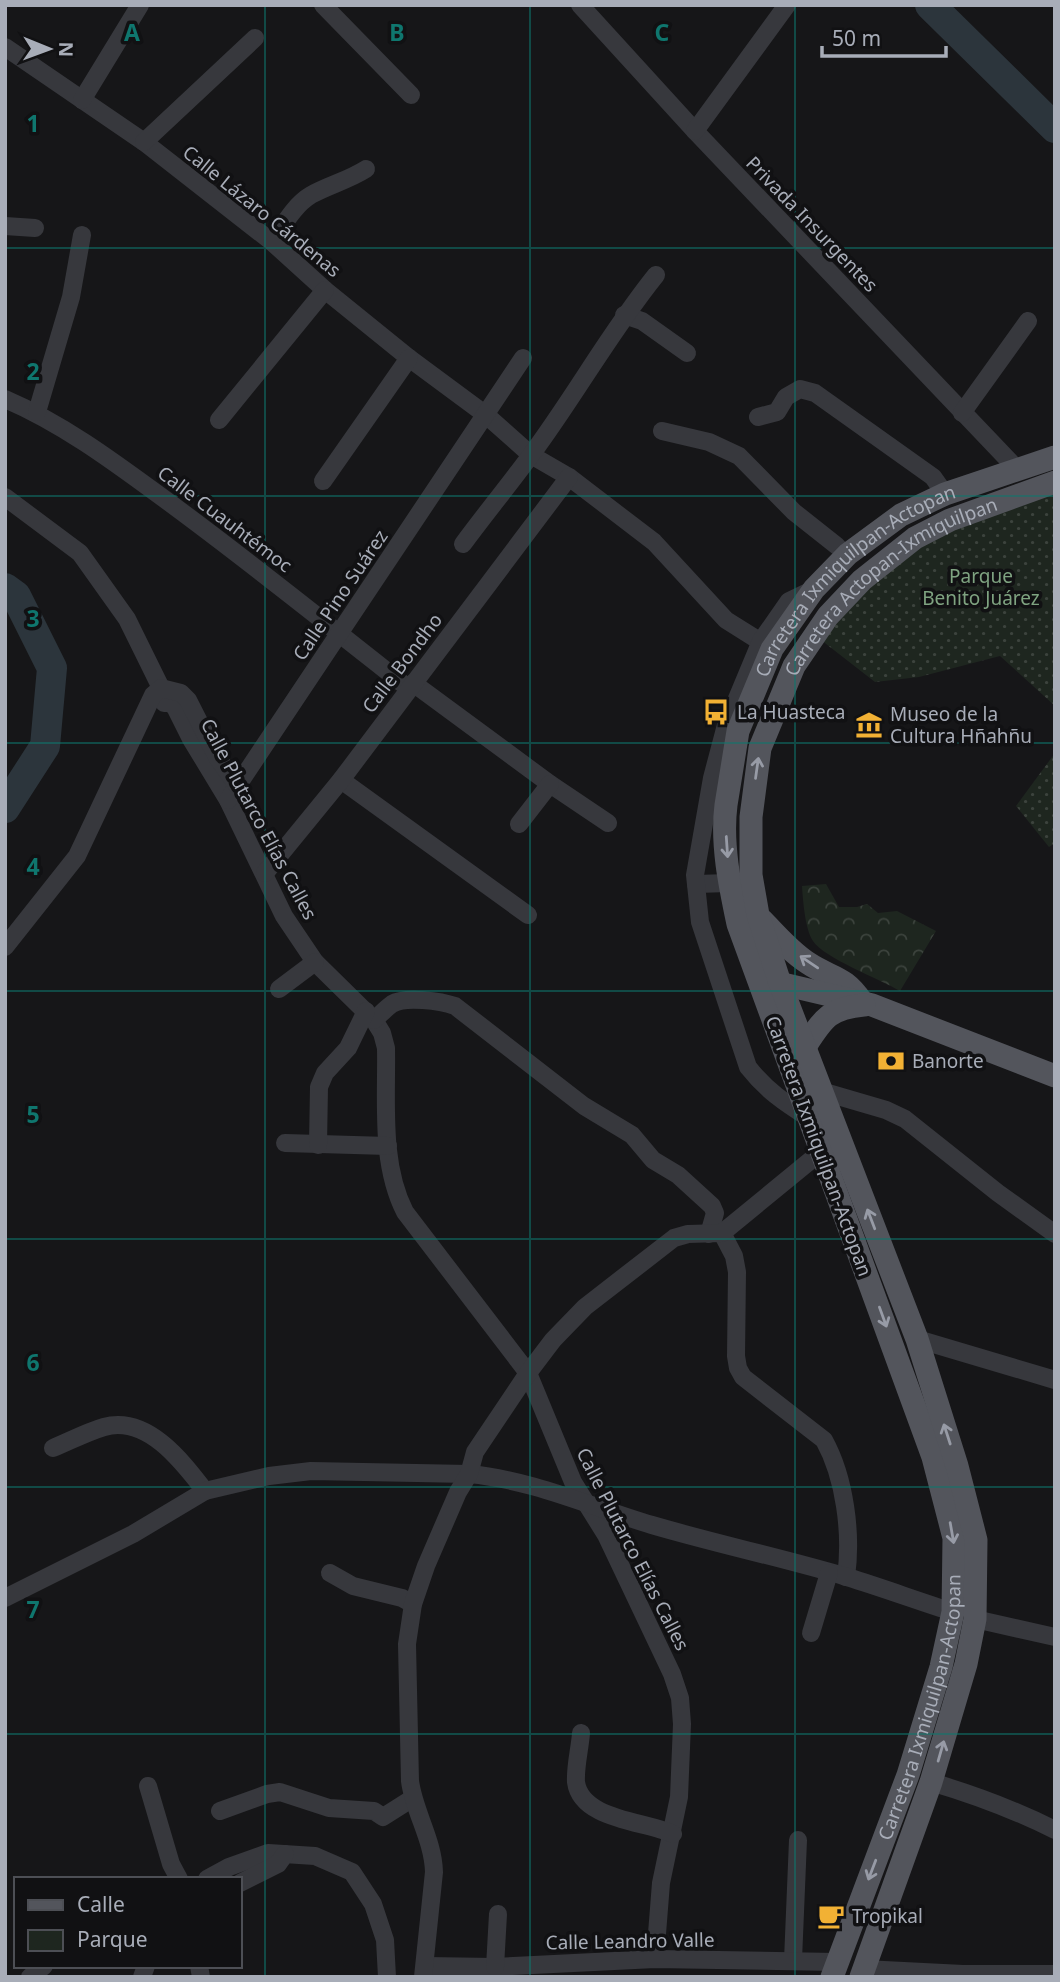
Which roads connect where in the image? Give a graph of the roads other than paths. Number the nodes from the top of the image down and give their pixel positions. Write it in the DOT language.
graph roads {
  1 [pos="140,5"];
  2 [pos="323,5"];
  3 [pos="580,5"];
  4 [pos="787,5"];
  5 [pos="255,38"];
  6 [pos="5,47"];
  7 [pos="411,96"];
  8 [pos="82,100"];
  9 [pos="695,131"];
  10 [pos="145,142"];
  11 [pos="366,169"];
  12 [pos="5,226"];
  13 [pos="35,228"];
  14 [pos="82,235"];
  15 [pos="272,242"];
  16 [pos="656,275"];
  17 [pos="325,290"];
  18 [pos="624,316"];
  19 [pos="1028,321"];
  20 [pos="687,353"];
  21 [pos="409,358"];
  22 [pos="523,358"];
  23 [pos="5,399"];
  24 [pos="37,412"];
  25 [pos="962,412"];
  26 [pos="486,415"];
  27 [pos="758,417"];
  28 [pos="219,420"];
  29 [pos="662,431"];
  30 [pos="531,455"];
  31 [pos="1055,457"];
  32 [pos="1017,469"];
  33 [pos="569,477"];
  34 [pos="323,481"];
  35 [pos="1055,482"];
  36 [pos="941,490"];
  37 [pos="5,497"];
  38 [pos="463,544"];
  39 [pos="837,546"];
  40 [pos="818,585"];
  41 [pos="339,634"];
  42 [pos="767,645"];
  43 [pos="411,686"];
  44 [pos="162,696"];
  45 [pos="341,780"];
  46 [pos="550,784"];
  47 [pos="233,792"];
  48 [pos="717,804"];
  49 [pos="608,823"];
  50 [pos="519,824"];
  51 [pos="265,873"];
  52 [pos="729,883"];
  53 [pos="695,884"];
  54 [pos="528,915"];
  55 [pos="758,915"];
  56 [pos="5,947"];
  57 [pos="315,961"];
  58 [pos="768,981"];
  59 [pos="279,989"];
  60 [pos="867,1003"];
  61 [pos="370,1016"];
  62 [pos="805,1047"];
  63 [pos="1055,1076"];
  64 [pos="821,1091"];
  65 [pos="809,1118"];
  66 [pos="285,1143"];
  67 [pos="318,1145"];
  68 [pos="388,1146"];
  69 [pos="822,1151"];
  70 [pos="715,1233"];
  71 [pos="1055,1234"];
  72 [pos="917,1339"];
  73 [pos="528,1373"];
  74 [pos="1055,1380"];
  75 [pos="53,1448"];
  76 [pos="469,1474"];
  77 [pos="205,1490"];
  78 [pos="586,1505"];
  79 [pos="330,1573"];
  80 [pos="837,1575"];
  81 [pos="5,1598"];
  82 [pos="413,1604"];
  83 [pos="964,1616"];
  84 [pos="811,1633"];
  85 [pos="1055,1637"];
  86 [pos="581,1733"];
  87 [pos="931,1782"];
  88 [pos="148,1786"];
  89 [pos="413,1798"];
  90 [pos="220,1811"];
  91 [pos="1055,1830"];
  92 [pos="673,1834"];
  93 [pos="798,1840"];
  94 [pos="285,1854"];
  95 [pos="178,1877"];
  96 [pos="211,1877"];
  97 [pos="242,1882"];
  98 [pos="498,1914"];
  99 [pos="655,1959"];
  100 [pos="793,1960"];
  101 [pos="621,1969"];
  102 [pos="834,1969"];
  103 [pos="486,1970"];
  104 [pos="540,1970"];
  105 [pos="424,1972"];
  106 [pos="863,1973"];
  107 [pos="963,1975"];
  108 [pos="1051,1975"];
  109 [pos="387,1977"];
  1 -- 8 [label="street"];
  2 -- 7 [label="street"];
  3 -- 9 [label="street, Privada Insurgentes"];
  4 -- 9 [label="street"];
  5 -- 10 [label="street"];
  6 -- 8 [label="street, Calle Lázaro Cárdenas"];
  8 -- 10 [label="street, Calle Lázaro Cárdenas"];
  9 -- 25 [label="street, Privada Insurgentes"];
  10 -- 15 [label="street, Calle Lázaro Cárdenas"];
  11 -- 15 [label="street"];
  12 -- 13 [label="street"];
  14 -- 24 [label="street"];
  15 -- 17 [label="street, Calle Lázaro Cárdenas"];
  16 -- 18 [label="street"];
  17 -- 21 [label="street, Calle Lázaro Cárdenas"];
  17 -- 28 [label="street"];
  18 -- 20 [label="street"];
  18 -- 30 [label="street"];
  19 -- 25 [label="street"];
  21 -- 26 [label="street, Calle Lázaro Cárdenas"];
  21 -- 34 [label="street"];
  22 -- 26 [label="street, Calle Pino Suárez"];
  23 -- 24 [label="street, Calle Cuauhtémoc"];
  24 -- 41 [label="street, Calle Cuauhtémoc"];
  25 -- 32 [label="street, Privada Insurgentes"];
  26 -- 30 [label="street, Calle Lázaro Cárdenas"];
  26 -- 41 [label="street, Calle Pino Suárez"];
  27 -- 36 [label="street"];
  29 -- 39 [label="street"];
  30 -- 33 [label="street, Calle Lázaro Cárdenas"];
  30 -- 38 [label="street"];
  31 -- 32 [label="main road, Carretera Ixmiquilpan-Actopan"];
  32 -- 36 [label="main road, Carretera Ixmiquilpan-Actopan"];
  33 -- 42 [label="street, Calle Lázaro Cárdenas"];
  33 -- 43 [label="street, Calle Bondho"];
  55 -- 35 [label="main road, Carretera Actopan-Ixmiquilpan, one-way"];
  36 -- 39 [label="street"];
  36 -- 40 [label="main road, Carretera Ixmiquilpan-Actopan"];
  37 -- 44 [label="street, Calle Plutarco Elías Calles"];
  39 -- 40 [label="street"];
  40 -- 42 [label="main road, Carretera Ixmiquilpan-Actopan"];
  41 -- 43 [label="street, Calle Cuauhtémoc"];
  41 -- 47 [label="street, Calle Pino Suárez"];
  42 -- 48 [label="main road, Carretera Ixmiquilpan-Actopan"];
  43 -- 45 [label="street, Calle Bondho"];
  43 -- 46 [label="street, Calle Cuauhtémoc"];
  44 -- 47 [label="street, Calle Plutarco Elías Calles"];
  44 -- 56 [label="street"];
  45 -- 51 [label="street, Calle Bondho"];
  45 -- 54 [label="street"];
  46 -- 49 [label="street, Calle Cuauhtémoc"];
  46 -- 50 [label="street"];
  47 -- 51 [label="street, Calle Plutarco Elías Calles"];
  48 -- 52 [label="main road, Carretera Ixmiquilpan-Actopan, one-way"];
  48 -- 53 [label="street"];
  51 -- 57 [label="street, Calle Plutarco Elías Calles"];
  52 -- 53 [label="street"];
  52 -- 58 [label="main road, Carretera Ixmiquilpan-Actopan"];
  53 -- 65 [label="street"];
  55 -- 58 [label="main road, Carretera Actopan-Ixmiquilpan"];
  60 -- 55 [label="main road, one-way"];
  57 -- 59 [label="street"];
  57 -- 61 [label="street, Calle Plutarco Elías Calles"];
  58 -- 60 [label="main road"];
  58 -- 62 [label="main road, Carretera Actopan-Ixmiquilpan"];
  58 -- 65 [label="main road, Carretera Ixmiquilpan-Actopan"];
  60 -- 62 [label="main road"];
  60 -- 63 [label="main road"];
  61 -- 67 [label="street"];
  61 -- 68 [label="street, Calle Plutarco Elías Calles"];
  61 -- 70 [label="street"];
  62 -- 64 [label="main road, Carretera Actopan-Ixmiquilpan"];
  64 -- 71 [label="street"];
  72 -- 64 [label="main road, Carretera Actopan-Ixmiquilpan, one-way"];
  65 -- 69 [label="main road, Carretera Ixmiquilpan-Actopan"];
  66 -- 67 [label="street"];
  67 -- 68 [label="street"];
  68 -- 73 [label="street, Calle Plutarco Elías Calles"];
  69 -- 70 [label="street"];
  69 -- 83 [label="main road, Carretera Ixmiquilpan-Actopan, one-way"];
  70 -- 73 [label="street"];
  70 -- 80 [label="street"];
  72 -- 74 [label="street"];
  83 -- 72 [label="main road, Carretera Actopan-Ixmiquilpan, one-way"];
  73 -- 76 [label="street"];
  73 -- 78 [label="street, Calle Plutarco Elías Calles"];
  75 -- 77 [label="street"];
  76 -- 77 [label="street"];
  76 -- 78 [label="street"];
  76 -- 82 [label="street"];
  77 -- 81 [label="street"];
  78 -- 80 [label="street"];
  78 -- 92 [label="street, Calle Plutarco Elías Calles"];
  79 -- 82 [label="street"];
  80 -- 83 [label="street"];
  80 -- 84 [label="street"];
  82 -- 89 [label="street"];
  83 -- 85 [label="street"];
  87 -- 83 [label="main road, Carretera Actopan-Ixmiquilpan, one-way"];
  83 -- 102 [label="main road, Carretera Ixmiquilpan-Actopan, one-way"];
  86 -- 92 [label="street"];
  87 -- 91 [label="street"];
  87 -- 106 [label="main road, Carretera Actopan-Ixmiquilpan"];
  88 -- 95 [label="street"];
  89 -- 90 [label="street"];
  89 -- 105 [label="street"];
  92 -- 99 [label="street, Calle Plutarco Elías Calles"];
  93 -- 100 [label="street"];
  94 -- 96 [label="street"];
  94 -- 97 [label="street"];
  94 -- 109 [label="street"];
  98 -- 103 [label="street"];
  99 -- 100 [label="street, Calle Leandro Valle"];
  99 -- 101 [label="street, Calle Leandro Valle"];
  100 -- 102 [label="street, Calle Leandro Valle"];
  101 -- 104 [label="street, Calle Leandro Valle"];
  103 -- 104 [label="street, Calle Leandro Valle"];
  103 -- 105 [label="street, Calle Leandro Valle"];
  106 -- 107 [label="street"];
  107 -- 108 [label="street"];
}
